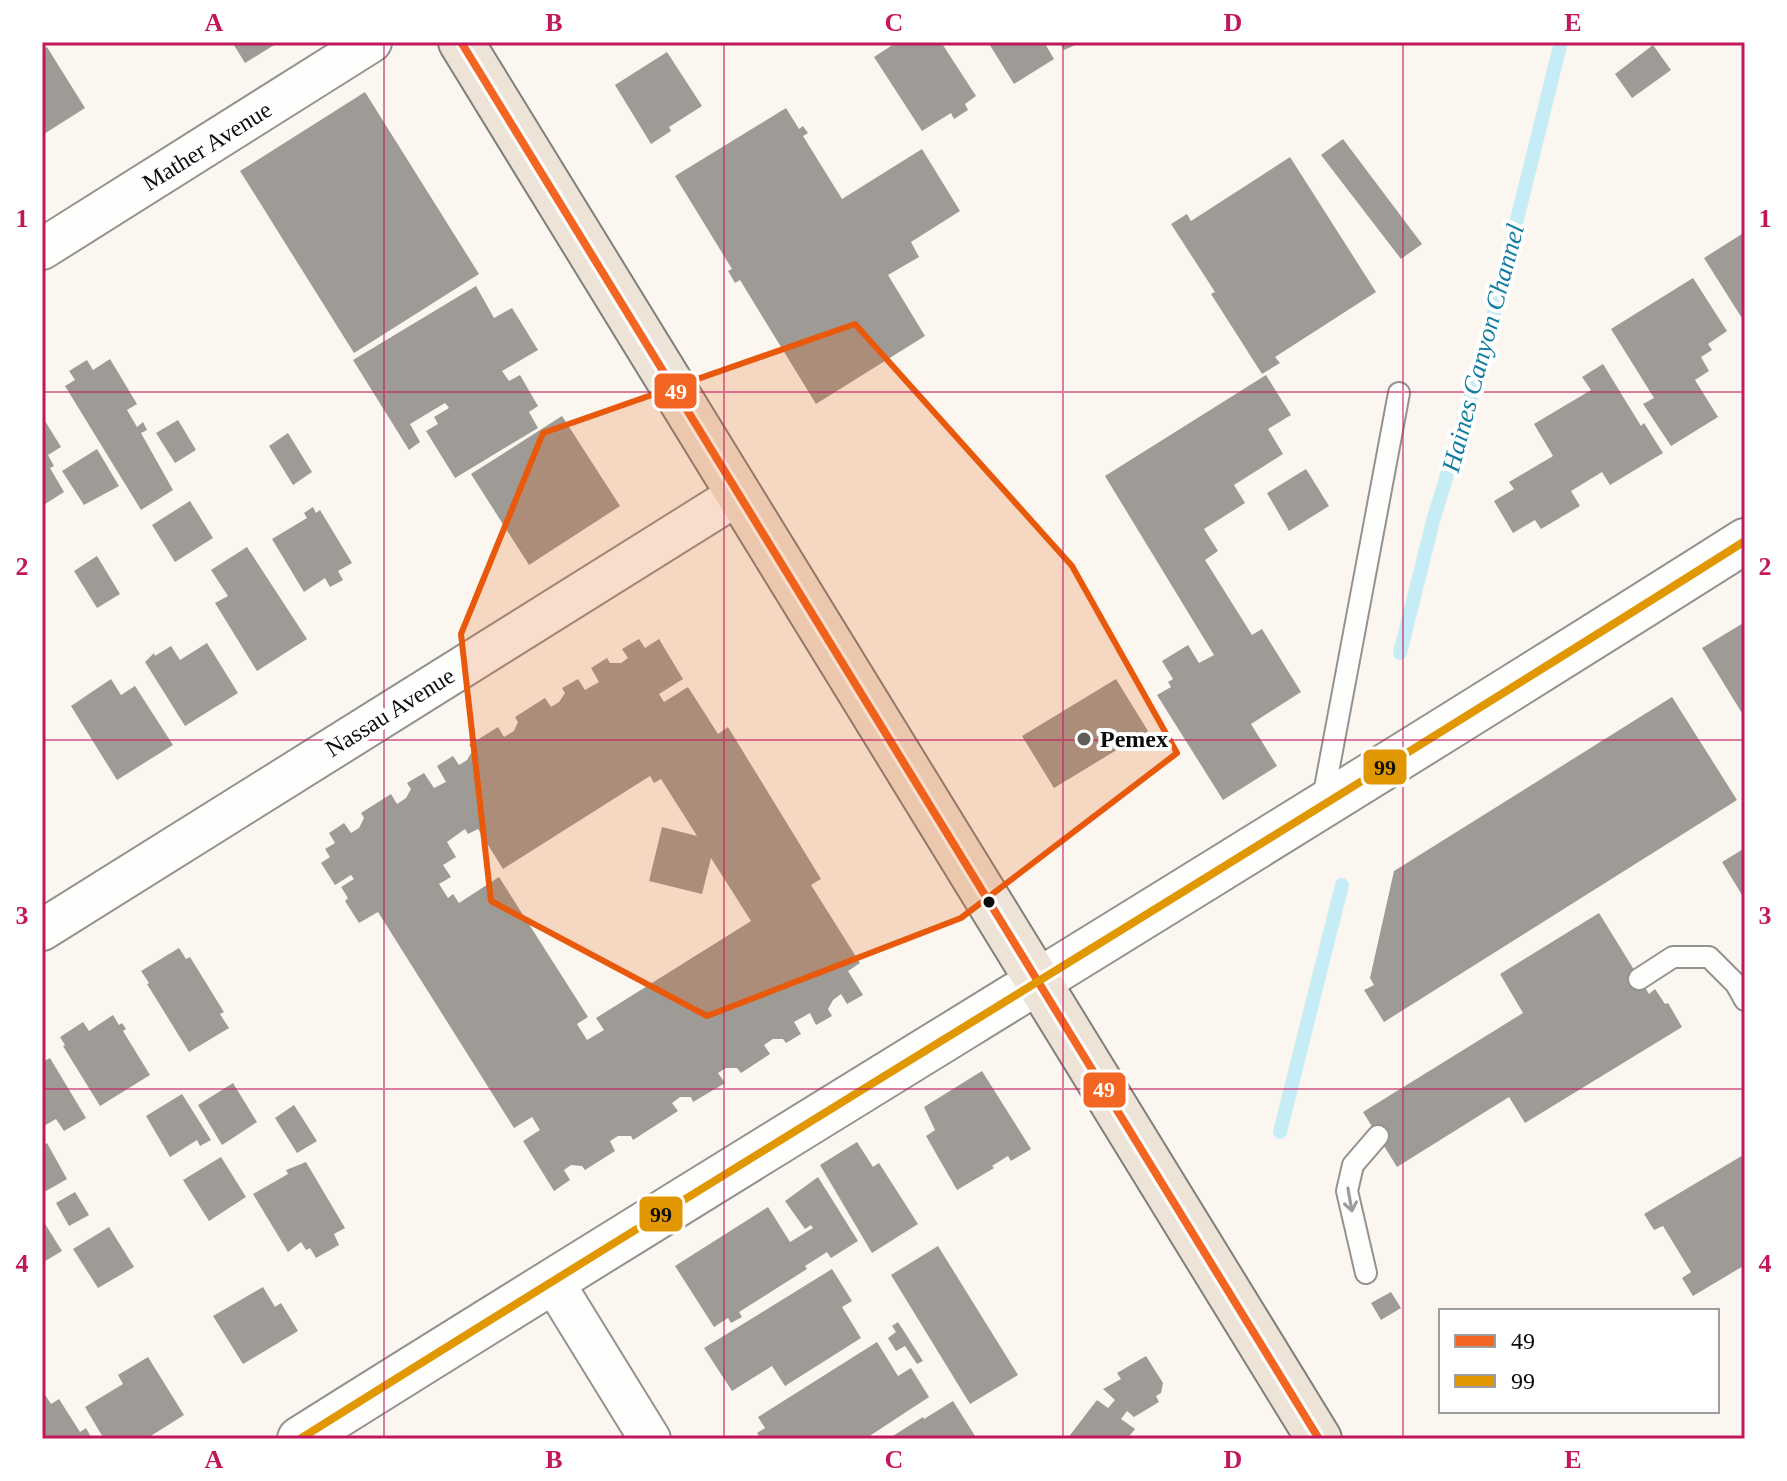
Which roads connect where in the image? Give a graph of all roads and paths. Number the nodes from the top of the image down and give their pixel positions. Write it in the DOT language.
graph roads {
  1 [pos="371,42"];
  2 [pos="461,42"];
  3 [pos="42,249"];
  4 [pos="1399,393"];
  5 [pos="739,494"];
  6 [pos="1745,541"];
  7 [pos="1321,808"];
  8 [pos="42,930"];
  9 [pos="1639,979"];
  10 [pos="1037,982"];
  11 [pos="1745,1000"];
  12 [pos="1378,1136"];
  13 [pos="1366,1273"];
  14 [pos="552,1280"];
  15 [pos="300,1439"];
  16 [pos="650,1439"];
  17 [pos="1319,1439"];
  1 -- 3 [label="street, Mather Avenue"];
  2 -- 5 [label="main road"];
  4 -- 7 [label="lane"];
  5 -- 8 [label="street, Nassau Avenue"];
  5 -- 10 [label="main road"];
  6 -- 7 [label="street"];
  7 -- 10 [label="street"];
  9 -- 11 [label="lane"];
  10 -- 14 [label="street"];
  10 -- 17 [label="main road"];
  12 -- 13 [label="lane, one-way"];
  14 -- 15 [label="street"];
  14 -- 16 [label="street"];
}
